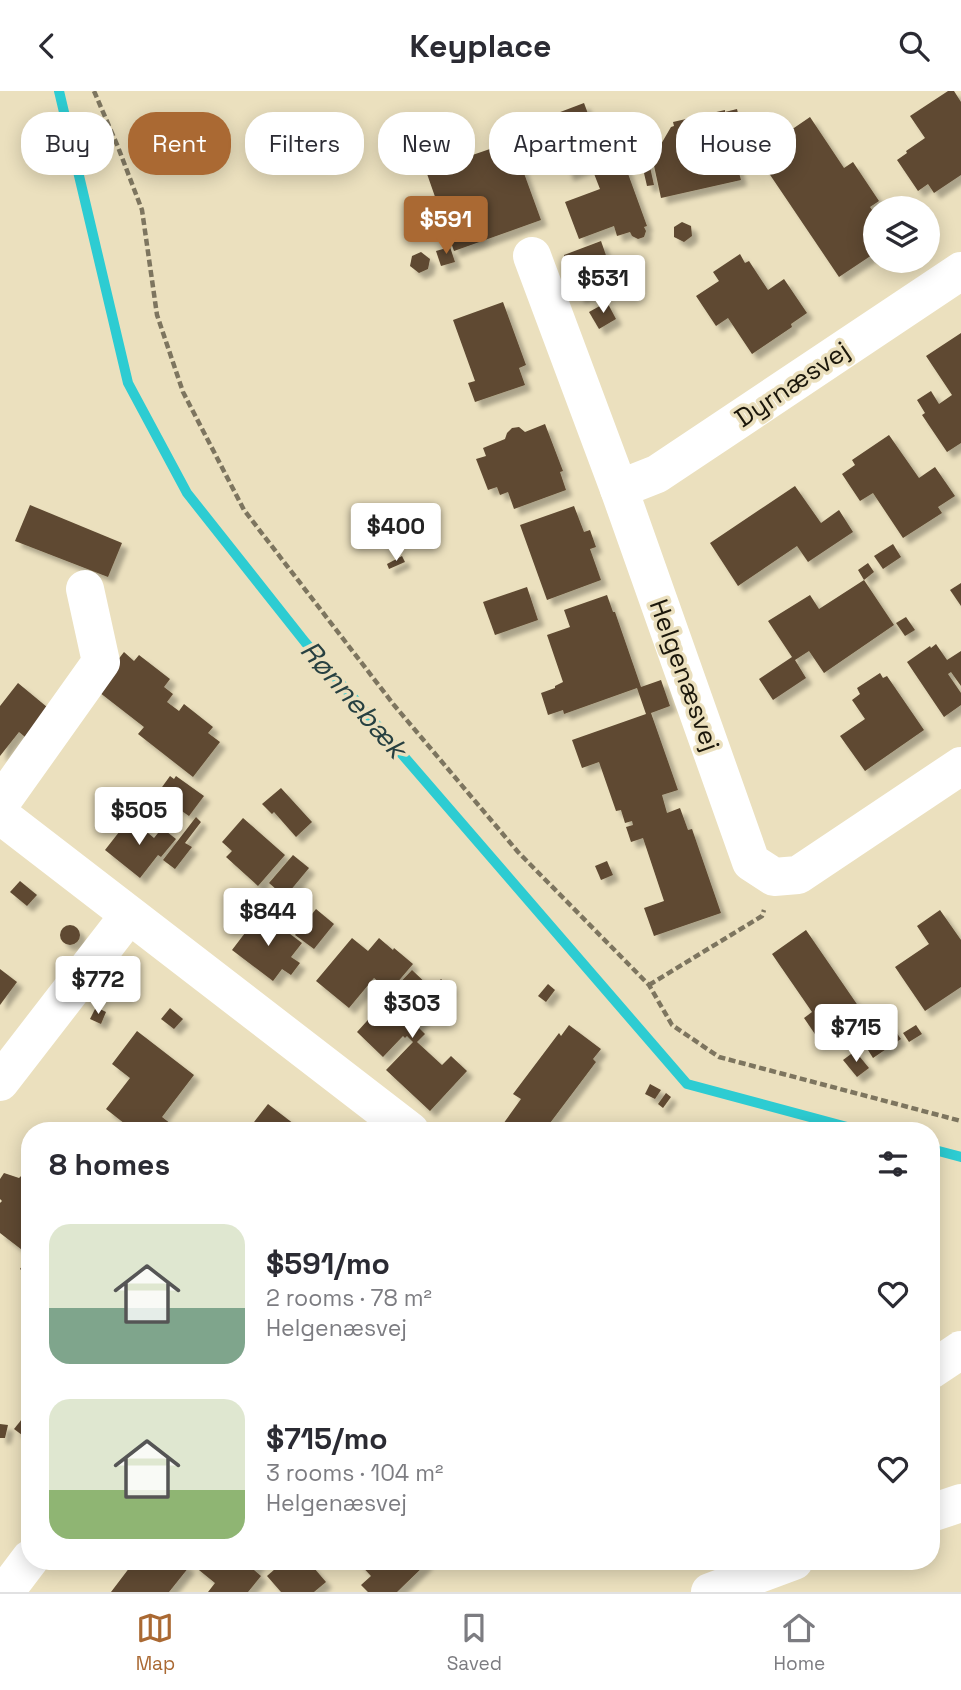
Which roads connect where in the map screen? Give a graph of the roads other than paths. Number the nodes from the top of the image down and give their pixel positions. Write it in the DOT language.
graph roads {
  1 [pos="532,256"];
  2 [pos="961,271"];
  3 [pos="619,489"];
  4 [pos="85,589"];
  5 [pos="961,766"];
  6 [pos="0,804"];
  7 [pos="0,815"];
  8 [pos="129,915"];
  9 [pos="0,1082"];
  10 [pos="369,1118"];
  11 [pos="961,1350"];
  12 [pos="940,1364"];
  13 [pos="961,1503"];
  14 [pos="940,1510"];
  15 [pos="22,1570"];
  16 [pos="770,1570"];
  17 [pos="5,1592"];
  18 [pos="710,1592"];
  1 -- 3 [label="street, Helgenæsvej"];
  2 -- 3 [label="street, Dyrnæsvej"];
  3 -- 5 [label="street, Helgenæsvej"];
  4 -- 6 [label="street"];
  7 -- 8 [label="street"];
  8 -- 9 [label="street"];
  8 -- 10 [label="street"];
  11 -- 12 [label="street"];
  13 -- 14 [label="street"];
  15 -- 17 [label="street"];
  16 -- 18 [label="street"];
}
